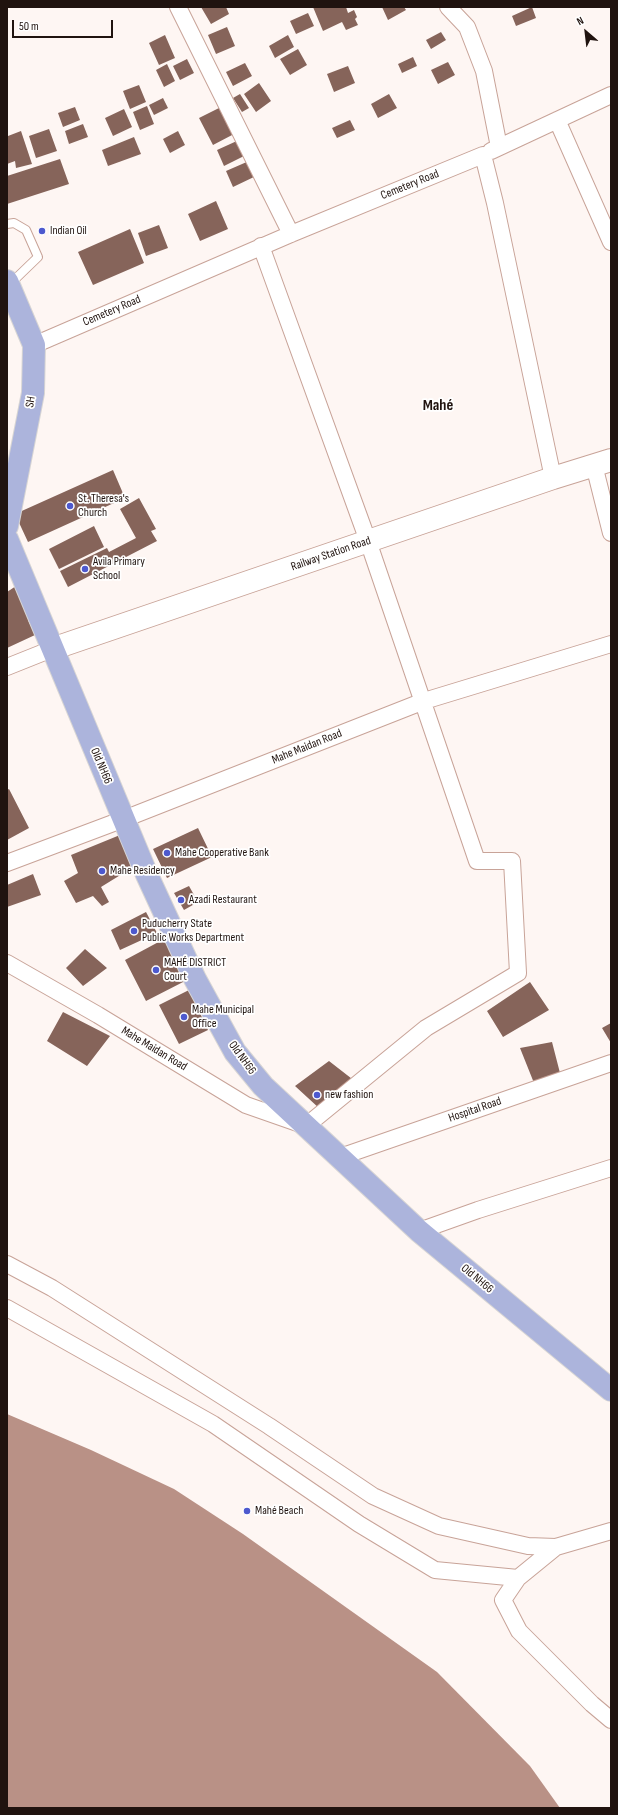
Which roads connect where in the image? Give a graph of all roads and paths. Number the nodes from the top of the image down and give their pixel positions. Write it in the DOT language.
graph roads {
  1 [pos="178,7"];
  2 [pos="448,7"];
  3 [pos="611,95"];
  4 [pos="558,120"];
  5 [pos="499,147"];
  6 [pos="483,155"];
  7 [pos="7,224"];
  8 [pos="290,234"];
  9 [pos="611,242"];
  10 [pos="261,246"];
  11 [pos="8,283"];
  12 [pos="34,345"];
  13 [pos="602,462"];
  14 [pos="553,478"];
  15 [pos="7,526"];
  16 [pos="611,533"];
  17 [pos="7,540"];
  18 [pos="368,541"];
  19 [pos="611,644"];
  20 [pos="52,649"];
  21 [pos="7,666"];
  22 [pos="424,701"];
  23 [pos="124,819"];
  24 [pos="7,863"];
  25 [pos="7,963"];
  26 [pos="611,1063"];
  27 [pos="306,1126"];
  28 [pos="340,1157"];
  29 [pos="611,1168"];
  30 [pos="419,1231"];
  31 [pos="7,1264"];
  32 [pos="7,1308"];
  33 [pos="611,1390"];
  34 [pos="611,1531"];
  35 [pos="556,1548"];
  36 [pos="518,1578"];
  37 [pos="611,1720"];
  1 -- 8 [label="street"];
  2 -- 5 [label="street"];
  3 -- 4 [label="street, Cemetery Road"];
  4 -- 5 [label="street, Cemetery Road"];
  4 -- 9 [label="street"];
  5 -- 6 [label="street, Cemetery Road"];
  6 -- 8 [label="street, Cemetery Road"];
  6 -- 14 [label="street"];
  7 -- 11 [label="lane"];
  8 -- 10 [label="street, Cemetery Road"];
  10 -- 12 [label="street, Cemetery Road"];
  10 -- 18 [label="street"];
  11 -- 12 [label="main road, SH"];
  12 -- 15 [label="main road, SH"];
  13 -- 14 [label="street, Railway Station Road"];
  13 -- 16 [label="street"];
  14 -- 18 [label="street, Railway Station Road"];
  17 -- 20 [label="main road, Old NH66"];
  18 -- 20 [label="street, Railway Station Road"];
  18 -- 22 [label="street"];
  19 -- 22 [label="street, Mahe Maidan Road"];
  20 -- 21 [label="street"];
  20 -- 23 [label="main road, Old NH66"];
  22 -- 23 [label="street, Mahe Maidan Road"];
  22 -- 27 [label="street"];
  23 -- 24 [label="street, Mahe Maidan Road"];
  23 -- 27 [label="main road, Old NH66"];
  25 -- 27 [label="street, Mahe Maidan Road"];
  26 -- 28 [label="street, Hospital Road"];
  27 -- 28 [label="main road, Old NH66"];
  28 -- 30 [label="main road, Old NH66"];
  29 -- 30 [label="street"];
  30 -- 33 [label="main road, Old NH66"];
  31 -- 35 [label="street"];
  32 -- 36 [label="street"];
  34 -- 35 [label="street"];
  35 -- 36 [label="street"];
  36 -- 37 [label="street"];
}
